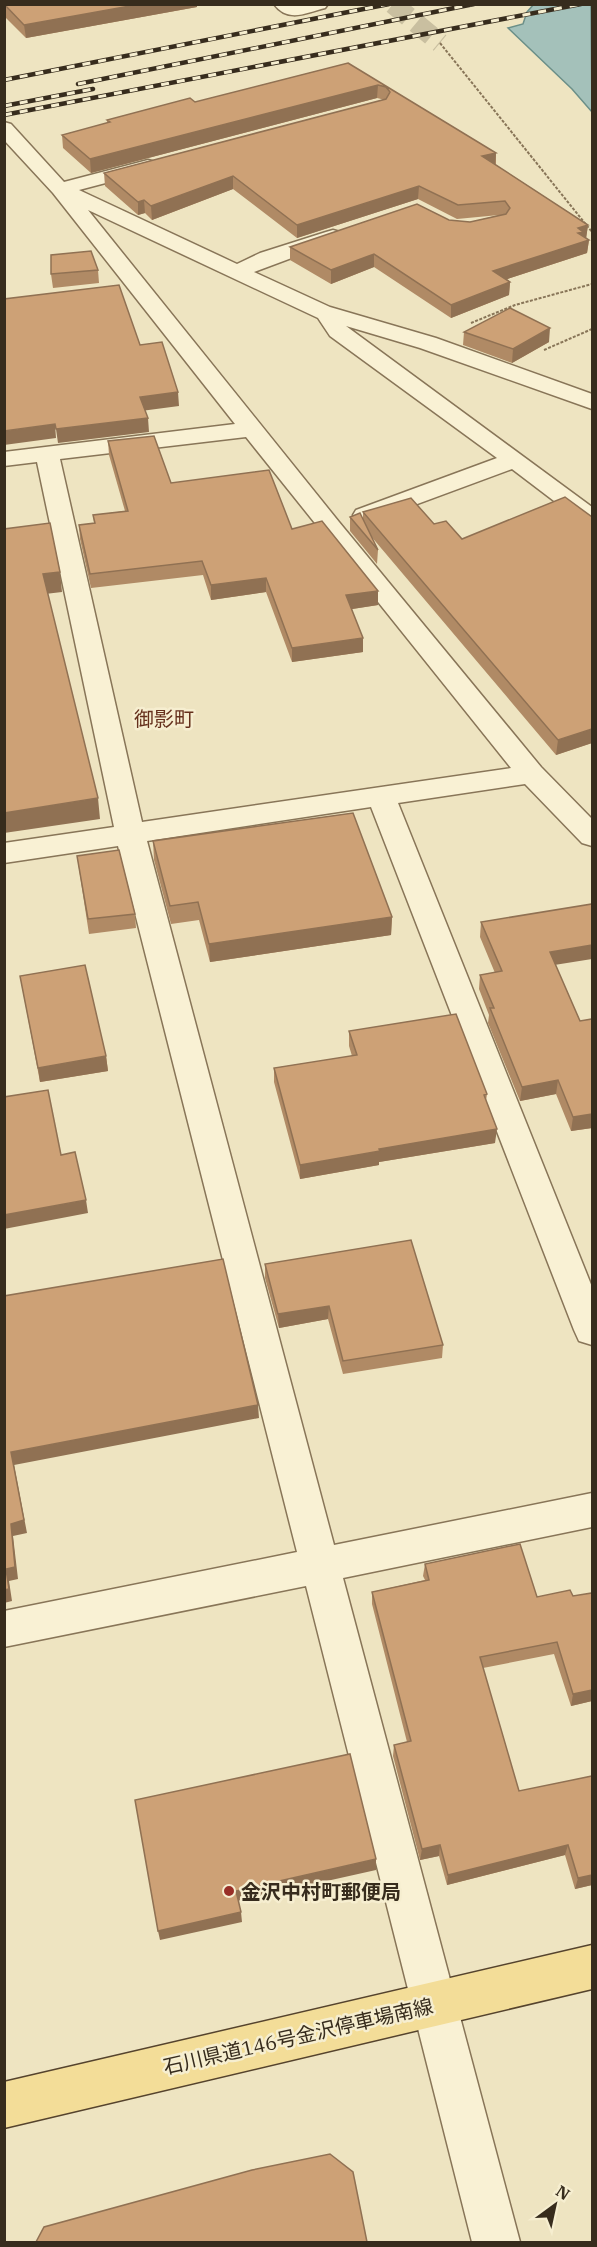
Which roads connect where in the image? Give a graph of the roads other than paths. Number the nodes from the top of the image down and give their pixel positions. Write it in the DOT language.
graph roads {
  1 [pos="283,4"];
  2 [pos="319,4"];
  3 [pos="4,128"];
  4 [pos="162,162"];
  5 [pos="60,189"];
  6 [pos="354,229"];
  7 [pos="237,272"];
  8 [pos="322,312"];
  9 [pos="592,402"];
  10 [pos="251,429"];
  11 [pos="47,453"];
  12 [pos="4,459"];
  13 [pos="515,460"];
  14 [pos="592,518"];
  15 [pos="330,528"];
  16 [pos="531,774"];
  17 [pos="381,796"];
  18 [pos="130,834"];
  19 [pos="592,836"];
  20 [pos="4,853"];
  21 [pos="592,1330"];
  22 [pos="592,1510"];
  23 [pos="321,1565"];
  24 [pos="4,1629"];
  25 [pos="592,1967"];
  26 [pos="434,2004"];
  27 [pos="4,2105"];
  28 [pos="496,2242"];
  1 -- 2 [label="street"];
  3 -- 5 [label="street"];
  4 -- 5 [label="street"];
  5 -- 7 [label="street"];
  5 -- 10 [label="street"];
  6 -- 7 [label="street"];
  7 -- 8 [label="street"];
  8 -- 9 [label="street"];
  8 -- 13 [label="street"];
  10 -- 11 [label="street"];
  10 -- 15 [label="street"];
  11 -- 12 [label="street"];
  11 -- 18 [label="street"];
  13 -- 14 [label="street"];
  13 -- 15 [label="street"];
  15 -- 16 [label="street"];
  16 -- 17 [label="street"];
  16 -- 19 [label="street"];
  17 -- 18 [label="street"];
  17 -- 21 [label="street"];
  18 -- 20 [label="street"];
  18 -- 23 [label="street"];
  22 -- 23 [label="street"];
  23 -- 24 [label="street"];
  23 -- 26 [label="street"];
  25 -- 26 [label="main road, 石川県道146号金沢停車場南線"];
  26 -- 27 [label="main road, 石川県道146号金沢停車場南線"];
  26 -- 28 [label="street"];
}
